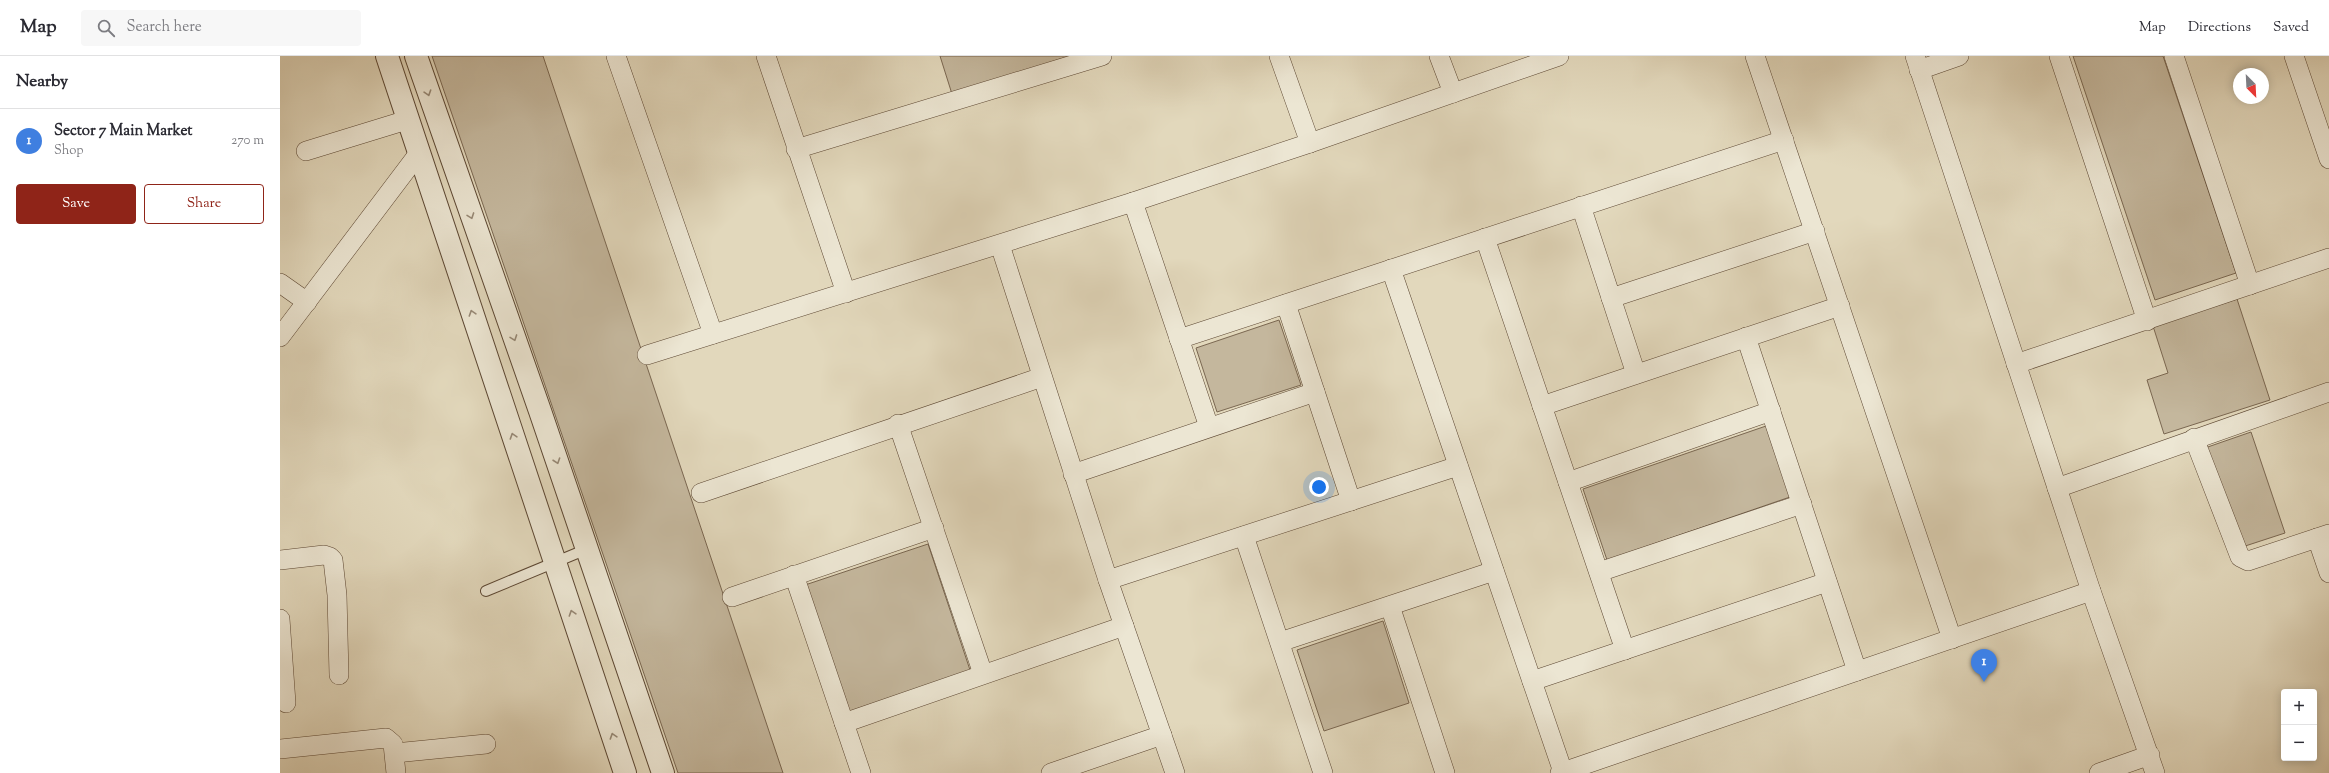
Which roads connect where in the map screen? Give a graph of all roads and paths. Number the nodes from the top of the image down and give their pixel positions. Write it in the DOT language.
graph roads {
  1 [pos="387,56"];
  2 [pos="416,56"];
  3 [pos="616,56"];
  4 [pos="766,56"];
  5 [pos="1102,56"];
  6 [pos="1279,56"];
  7 [pos="1439,56"];
  8 [pos="1559,56"];
  9 [pos="1756,56"];
  10 [pos="1959,56"];
  11 [pos="2059,56"];
  12 [pos="2174,56"];
  13 [pos="2294,56"];
  14 [pos="1917,63"];
  15 [pos="1452,93"];
  16 [pos="408,120"];
  17 [pos="441,132"];
  18 [pos="1784,140"];
  19 [pos="1310,143"];
  20 [pos="417,147"];
  21 [pos="796,149"];
  22 [pos="306,151"];
  23 [pos="2329,159"];
  24 [pos="1133,202"];
  25 [pos="1582,206"];
  26 [pos="1814,231"];
  27 [pos="1485,238"];
  28 [pos="1000,245"];
  29 [pos="2329,258"];
  30 [pos="1391,269"];
  31 [pos="280,283"];
  32 [pos="2250,285"];
  33 [pos="846,293"];
  34 [pos="1612,298"];
  35 [pos="307,302"];
  36 [pos="1286,304"];
  37 [pos="1840,306"];
  38 [pos="2147,321"];
  39 [pos="713,334"];
  40 [pos="280,337"];
  41 [pos="1746,337"];
  42 [pos="1179,339"];
  43 [pos="647,355"];
  44 [pos="2016,364"];
  45 [pos="1636,374"];
  46 [pos="1042,377"];
  47 [pos="1315,392"];
  48 [pos="2329,392"];
  49 [pos="1542,406"];
  50 [pos="1770,411"];
  51 [pos="898,424"];
  52 [pos="1209,427"];
  53 [pos="2194,438"];
  54 [pos="1458,466"];
  55 [pos="1073,474"];
  56 [pos="1568,482"];
  57 [pos="2057,488"];
  58 [pos="701,492"];
  59 [pos="1351,501"];
  60 [pos="1802,504"];
  61 [pos="934,528"];
  62 [pos="1244,536"];
  63 [pos="2323,536"];
  64 [pos="587,549"];
  65 [pos="280,560"];
  66 [pos="555,561"];
  67 [pos="1494,571"];
  68 [pos="1599,572"];
  69 [pos="2329,573"];
  70 [pos="794,575"];
  71 [pos="1108,580"];
  72 [pos="1827,582"];
  73 [pos="486,591"];
  74 [pos="2091,591"];
  75 [pos="732,597"];
  76 [pos="1390,606"];
  77 [pos="280,619"];
  78 [pos="1124,626"];
  79 [pos="1952,638"];
  80 [pos="1280,642"];
  81 [pos="1625,650"];
  82 [pos="1857,671"];
  83 [pos="983,674"];
  84 [pos="339,675"];
  85 [pos="1532,681"];
  86 [pos="286,704"];
  87 [pos="844,723"];
  88 [pos="1162,735"];
  89 [pos="486,744"];
  90 [pos="280,749"];
  91 [pos="395,753"];
  92 [pos="2153,764"];
  93 [pos="1562,772"];
  94 [pos="396,773"];
  95 [pos="625,773"];
  96 [pos="663,773"];
  97 [pos="861,773"];
  98 [pos="1051,773"];
  99 [pos="1175,773"];
  100 [pos="1323,773"];
  101 [pos="1445,773"];
  102 [pos="2099,773"];
  1 -- 16 [label="street"];
  2 -- 17 [label="street, one-way"];
  3 -- 39 [label="street"];
  4 -- 21 [label="street"];
  5 -- 21 [label="street"];
  6 -- 19 [label="street"];
  7 -- 15 [label="street"];
  8 -- 15 [label="street"];
  9 -- 18 [label="street"];
  10 -- 14 [label="street"];
  11 -- 38 [label="street"];
  12 -- 32 [label="street"];
  13 -- 23 [label="street"];
  14 -- 44 [label="street"];
  15 -- 19 [label="street"];
  16 -- 20 [label="street"];
  16 -- 22 [label="street"];
  17 -- 20 [label="street"];
  17 -- 64 [label="street, one-way"];
  18 -- 25 [label="street"];
  18 -- 26 [label="street"];
  19 -- 24 [label="street"];
  20 -- 35 [label="street"];
  66 -- 20 [label="street, one-way"];
  21 -- 33 [label="street"];
  24 -- 28 [label="street"];
  24 -- 42 [label="street"];
  25 -- 27 [label="street"];
  25 -- 34 [label="street"];
  26 -- 34 [label="street"];
  26 -- 37 [label="street"];
  27 -- 30 [label="street"];
  27 -- 49 [label="street"];
  28 -- 33 [label="street"];
  28 -- 46 [label="street"];
  29 -- 32 [label="street"];
  30 -- 36 [label="street"];
  30 -- 54 [label="street"];
  31 -- 35 [label="street"];
  32 -- 38 [label="street"];
  33 -- 39 [label="street"];
  34 -- 45 [label="street"];
  35 -- 40 [label="street"];
  36 -- 42 [label="street"];
  36 -- 47 [label="street"];
  37 -- 41 [label="street"];
  37 -- 79 [label="street"];
  38 -- 44 [label="street"];
  39 -- 43 [label="street"];
  41 -- 45 [label="street"];
  41 -- 50 [label="street"];
  42 -- 52 [label="street"];
  44 -- 57 [label="street"];
  45 -- 49 [label="street"];
  46 -- 51 [label="street"];
  46 -- 55 [label="street"];
  47 -- 52 [label="street"];
  47 -- 59 [label="street"];
  48 -- 53 [label="street"];
  49 -- 56 [label="street"];
  50 -- 56 [label="street"];
  50 -- 60 [label="street"];
  51 -- 58 [label="street"];
  51 -- 61 [label="street"];
  52 -- 55 [label="street"];
  53 -- 57 [label="street"];
  53 -- 63 [label="street"];
  54 -- 59 [label="street"];
  54 -- 67 [label="street"];
  55 -- 71 [label="street"];
  56 -- 68 [label="street"];
  57 -- 74 [label="street"];
  59 -- 62 [label="street"];
  60 -- 68 [label="street"];
  60 -- 72 [label="street"];
  61 -- 70 [label="street"];
  61 -- 83 [label="street"];
  62 -- 71 [label="street"];
  62 -- 80 [label="street"];
  63 -- 69 [label="street"];
  64 -- 66 [label="lane"];
  64 -- 96 [label="street"];
  65 -- 84 [label="street"];
  66 -- 73 [label="lane"];
  95 -- 66 [label="street, one-way"];
  67 -- 76 [label="street"];
  67 -- 85 [label="street"];
  68 -- 81 [label="street"];
  70 -- 75 [label="street"];
  70 -- 87 [label="street"];
  71 -- 78 [label="street"];
  72 -- 81 [label="street"];
  72 -- 82 [label="street"];
  74 -- 79 [label="street"];
  74 -- 92 [label="street"];
  76 -- 80 [label="street"];
  76 -- 101 [label="street"];
  77 -- 86 [label="street"];
  78 -- 83 [label="street"];
  78 -- 88 [label="street"];
  79 -- 82 [label="street"];
  80 -- 100 [label="street"];
  81 -- 85 [label="street"];
  82 -- 93 [label="street"];
  83 -- 87 [label="street"];
  85 -- 93 [label="street"];
  87 -- 97 [label="street"];
  88 -- 98 [label="street"];
  88 -- 99 [label="street"];
  89 -- 91 [label="street"];
  90 -- 91 [label="street"];
  91 -- 94 [label="street"];
  92 -- 102 [label="street"];
}
